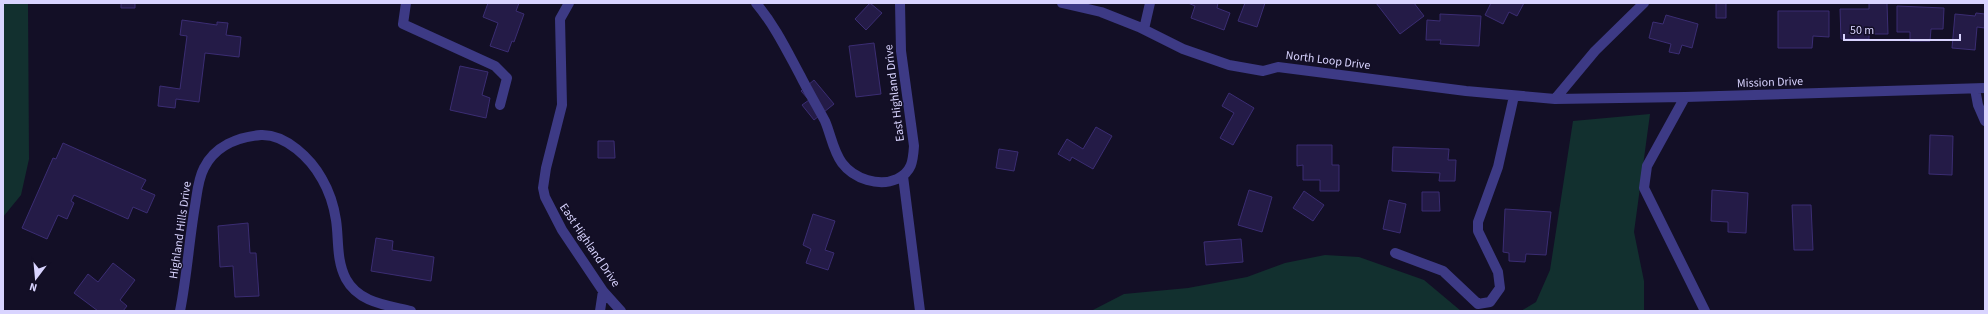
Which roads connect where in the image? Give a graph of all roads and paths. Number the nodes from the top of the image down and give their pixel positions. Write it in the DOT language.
graph roads {
  1 [pos="406,3"];
  2 [pos="569,3"];
  3 [pos="756,3"];
  4 [pos="900,3"];
  5 [pos="1062,3"];
  6 [pos="1150,3"];
  7 [pos="1644,3"];
  8 [pos="1144,29"];
  9 [pos="1980,88"];
  10 [pos="1514,96"];
  11 [pos="1685,97"];
  12 [pos="1555,98"];
  13 [pos="500,105"];
  14 [pos="1985,121"];
  15 [pos="903,176"];
  16 [pos="1395,253"];
  17 [pos="603,291"];
  18 [pos="180,311"];
  19 [pos="411,311"];
  20 [pos="600,311"];
  21 [pos="621,311"];
  22 [pos="920,311"];
  23 [pos="1705,311"];
  1 -- 13 [label="street"];
  2 -- 17 [label="street, East Highland Drive"];
  3 -- 15 [label="street"];
  4 -- 15 [label="street, East Highland Drive"];
  5 -- 8 [label="street, North Loop Drive"];
  6 -- 8 [label="street"];
  7 -- 12 [label="street"];
  8 -- 10 [label="street, North Loop Drive"];
  9 -- 11 [label="street, Mission Drive"];
  9 -- 14 [label="street"];
  10 -- 12 [label="street, North Loop Drive"];
  10 -- 16 [label="street"];
  11 -- 12 [label="street, Mission Drive"];
  11 -- 23 [label="street"];
  15 -- 22 [label="street"];
  17 -- 20 [label="street"];
  17 -- 21 [label="street, East Highland Drive"];
  18 -- 19 [label="street, Highland Hills Drive"];
}
